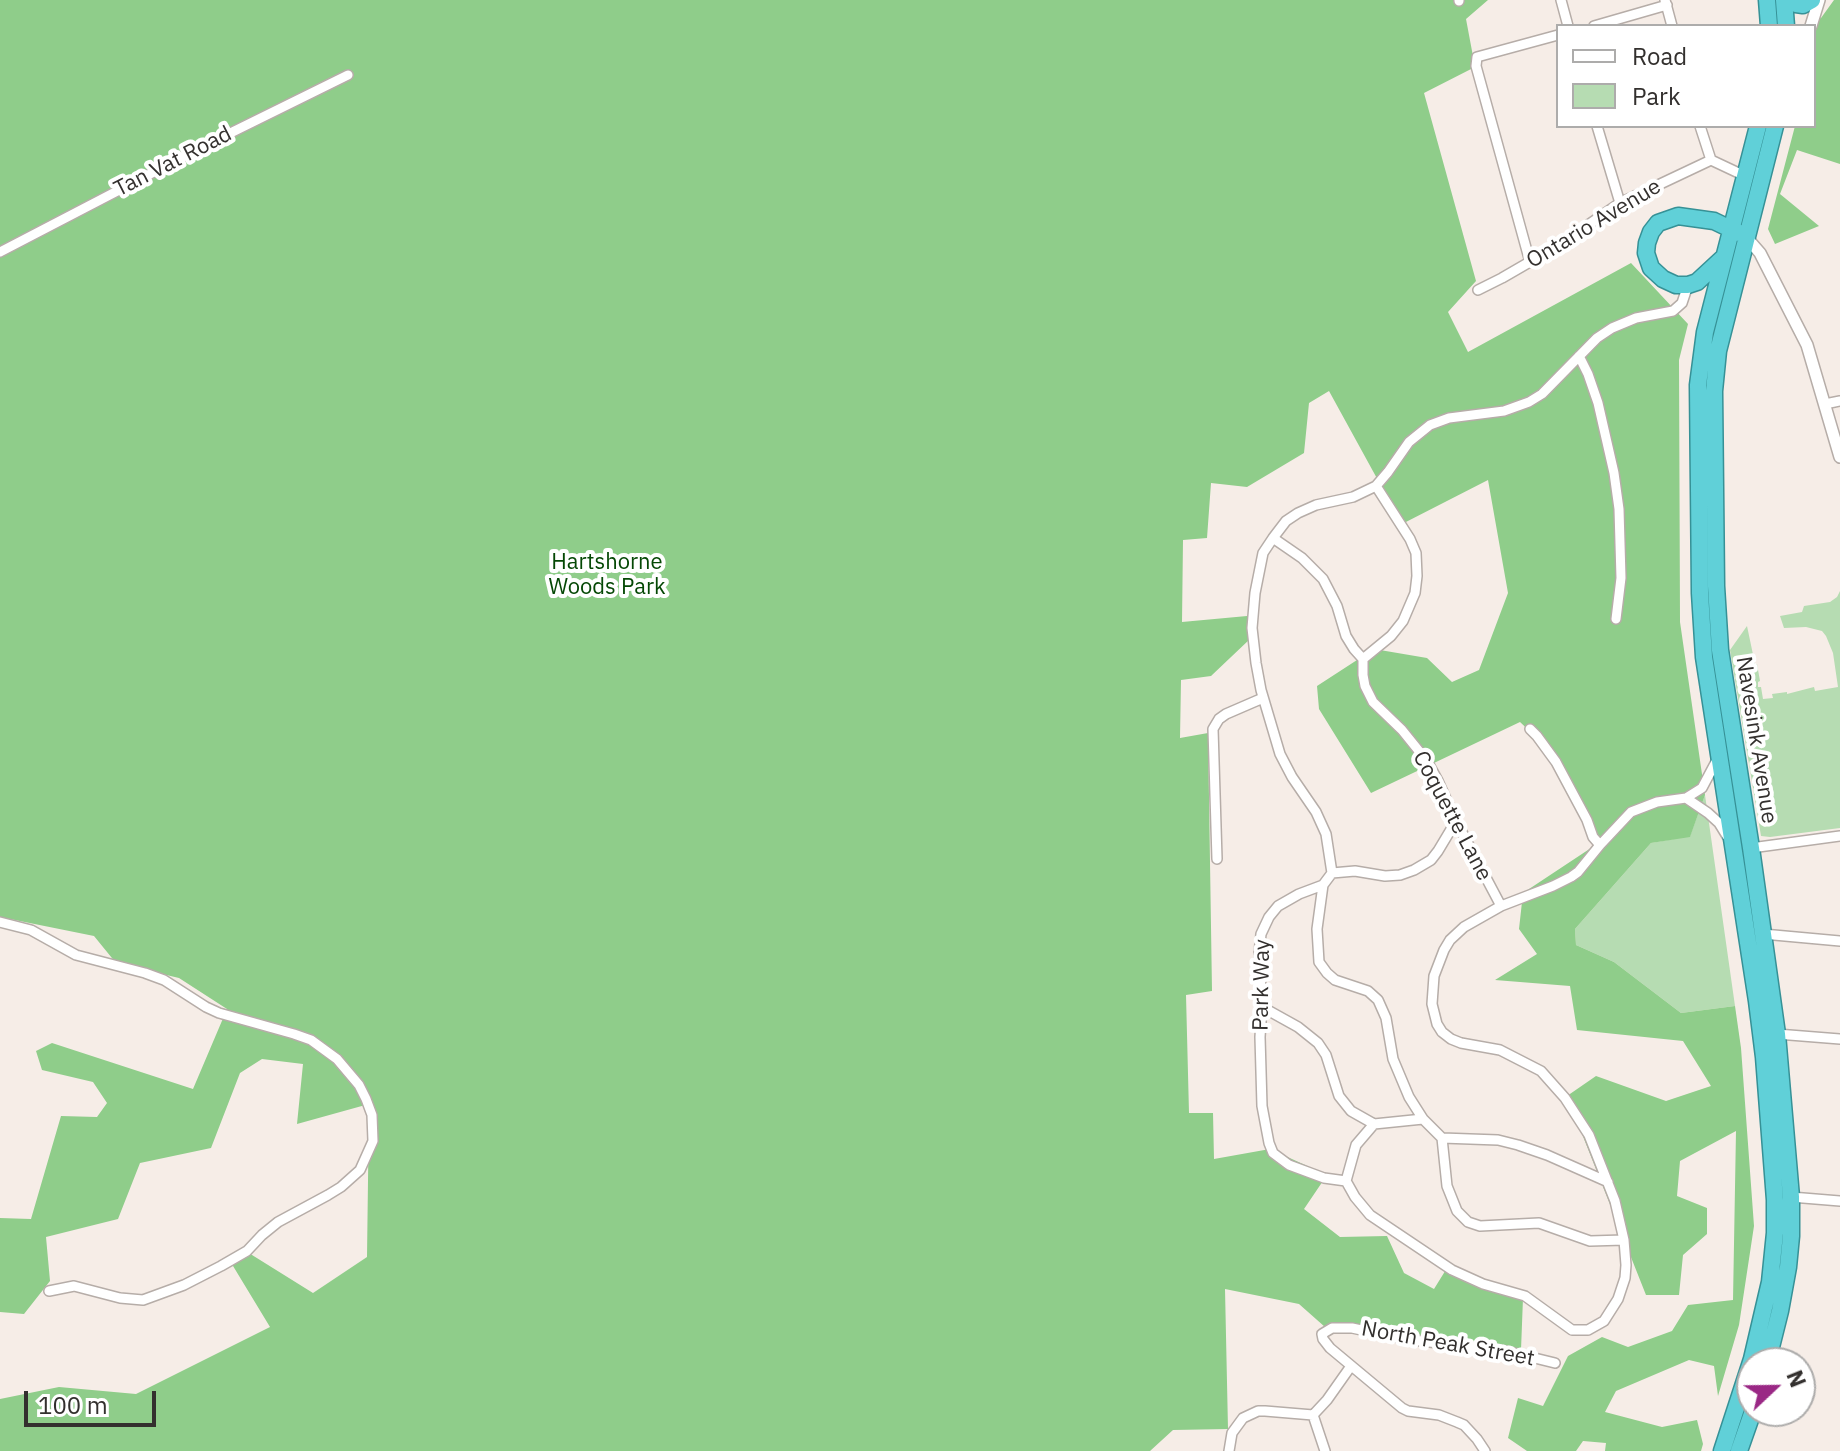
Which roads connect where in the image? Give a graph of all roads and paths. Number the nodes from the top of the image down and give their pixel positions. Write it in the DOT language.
graph roads {
  1 [pos="1561,0"];
  2 [pos="1767,0"];
  3 [pos="1784,0"];
  4 [pos="1791,0"];
  5 [pos="1812,0"];
  6 [pos="1819,0"];
  7 [pos="1666,3"];
  8 [pos="1567,24"];
  9 [pos="1600,24"];
  10 [pos="1671,24"];
  11 [pos="1769,24"];
  12 [pos="1786,24"];
  13 [pos="1812,24"];
  14 [pos="1556,36"];
  15 [pos="348,75"];
  16 [pos="1598,128"];
  17 [pos="1701,128"];
  18 [pos="1757,128"];
  19 [pos="1774,128"];
  20 [pos="1711,160"];
  21 [pos="1745,176"];
  22 [pos="1620,203"];
  23 [pos="1739,233"];
  24 [pos="0,252"];
  25 [pos="1724,257"];
  26 [pos="1530,262"];
  27 [pos="1688,285"];
  28 [pos="1478,290"];
  29 [pos="1579,356"];
  30 [pos="1840,401"];
  31 [pos="1825,404"];
  32 [pos="1840,457"];
  33 [pos="1376,486"];
  34 [pos="1273,538"];
  35 [pos="1616,619"];
  36 [pos="1363,659"];
  37 [pos="1263,698"];
  38 [pos="1530,729"];
  39 [pos="1719,753"];
  40 [pos="1686,798"];
  41 [pos="1456,821"];
  42 [pos="1840,836"];
  43 [pos="1600,845"];
  44 [pos="1743,848"];
  45 [pos="1217,859"];
  46 [pos="1332,873"];
  47 [pos="1323,888"];
  48 [pos="1501,906"];
  49 [pos="0,922"];
  50 [pos="1763,934"];
  51 [pos="1840,941"];
  52 [pos="1262,1007"];
  53 [pos="1777,1034"];
  54 [pos="1840,1039"];
  55 [pos="1423,1119"];
  56 [pos="1374,1124"];
  57 [pos="1442,1138"];
  58 [pos="1346,1181"];
  59 [pos="1608,1182"];
  60 [pos="1791,1197"];
  61 [pos="1840,1201"];
  62 [pos="1624,1240"];
  63 [pos="49,1291"];
  64 [pos="1771,1347"];
  65 [pos="1555,1363"];
  66 [pos="1351,1366"];
  67 [pos="1313,1415"];
  68 [pos="1747,1427"];
  69 [pos="1229,1451"];
  70 [pos="1325,1451"];
  71 [pos="1485,1451"];
  72 [pos="1722,1451"];
  73 [pos="1739,1451"];
  1 -- 8 [label="street"];
  2 -- 11 [label="highway"];
  3 -- 12 [label="highway"];
  4 -- 5 [label="highway"];
  6 -- 13 [label="street"];
  7 -- 9 [label="street"];
  7 -- 10 [label="street"];
  14 -- 26 [label="street"];
  15 -- 24 [label="street, Tan Vat Road"];
  16 -- 22 [label="street"];
  17 -- 20 [label="street"];
  18 -- 21 [label="highway, Navesink Avenue"];
  19 -- 23 [label="highway, Navesink Avenue"];
  20 -- 21 [label="street"];
  20 -- 22 [label="street, Ontario Avenue"];
  21 -- 23 [label="highway, Navesink Avenue"];
  22 -- 26 [label="street, Ontario Avenue"];
  23 -- 25 [label="highway"];
  23 -- 27 [label="highway"];
  23 -- 31 [label="street"];
  23 -- 44 [label="highway, Navesink Avenue"];
  25 -- 27 [label="highway"];
  25 -- 39 [label="highway, Navesink Avenue"];
  26 -- 28 [label="street, Ontario Avenue"];
  27 -- 29 [label="street"];
  29 -- 33 [label="street"];
  29 -- 35 [label="street"];
  30 -- 31 [label="street"];
  31 -- 32 [label="street"];
  33 -- 34 [label="street"];
  33 -- 36 [label="street"];
  34 -- 36 [label="street, Coquette Lane"];
  34 -- 37 [label="street"];
  36 -- 41 [label="street, Coquette Lane"];
  37 -- 45 [label="street"];
  37 -- 46 [label="street"];
  38 -- 43 [label="street"];
  39 -- 40 [label="street"];
  39 -- 44 [label="highway, Navesink Avenue"];
  40 -- 43 [label="street"];
  40 -- 44 [label="street"];
  41 -- 46 [label="street"];
  41 -- 48 [label="street, Coquette Lane"];
  42 -- 44 [label="street"];
  43 -- 48 [label="street"];
  44 -- 50 [label="highway, Navesink Avenue"];
  44 -- 72 [label="highway, Navesink Avenue"];
  46 -- 47 [label="street"];
  47 -- 52 [label="street, Park Way"];
  47 -- 55 [label="street"];
  48 -- 59 [label="street"];
  49 -- 63 [label="street"];
  50 -- 51 [label="street"];
  50 -- 53 [label="highway, Navesink Avenue"];
  52 -- 56 [label="street"];
  52 -- 58 [label="street, Park Way"];
  53 -- 54 [label="street"];
  53 -- 60 [label="highway, Navesink Avenue"];
  55 -- 56 [label="street"];
  55 -- 57 [label="street"];
  56 -- 58 [label="street"];
  57 -- 59 [label="street"];
  57 -- 62 [label="street"];
  58 -- 62 [label="street"];
  59 -- 62 [label="street"];
  60 -- 61 [label="street"];
  60 -- 64 [label="highway, Navesink Avenue"];
  65 -- 66 [label="street, North Peak Street"];
  66 -- 67 [label="street"];
  66 -- 71 [label="street"];
  67 -- 69 [label="street"];
  67 -- 70 [label="street"];
  68 -- 73 [label="highway"];
}
